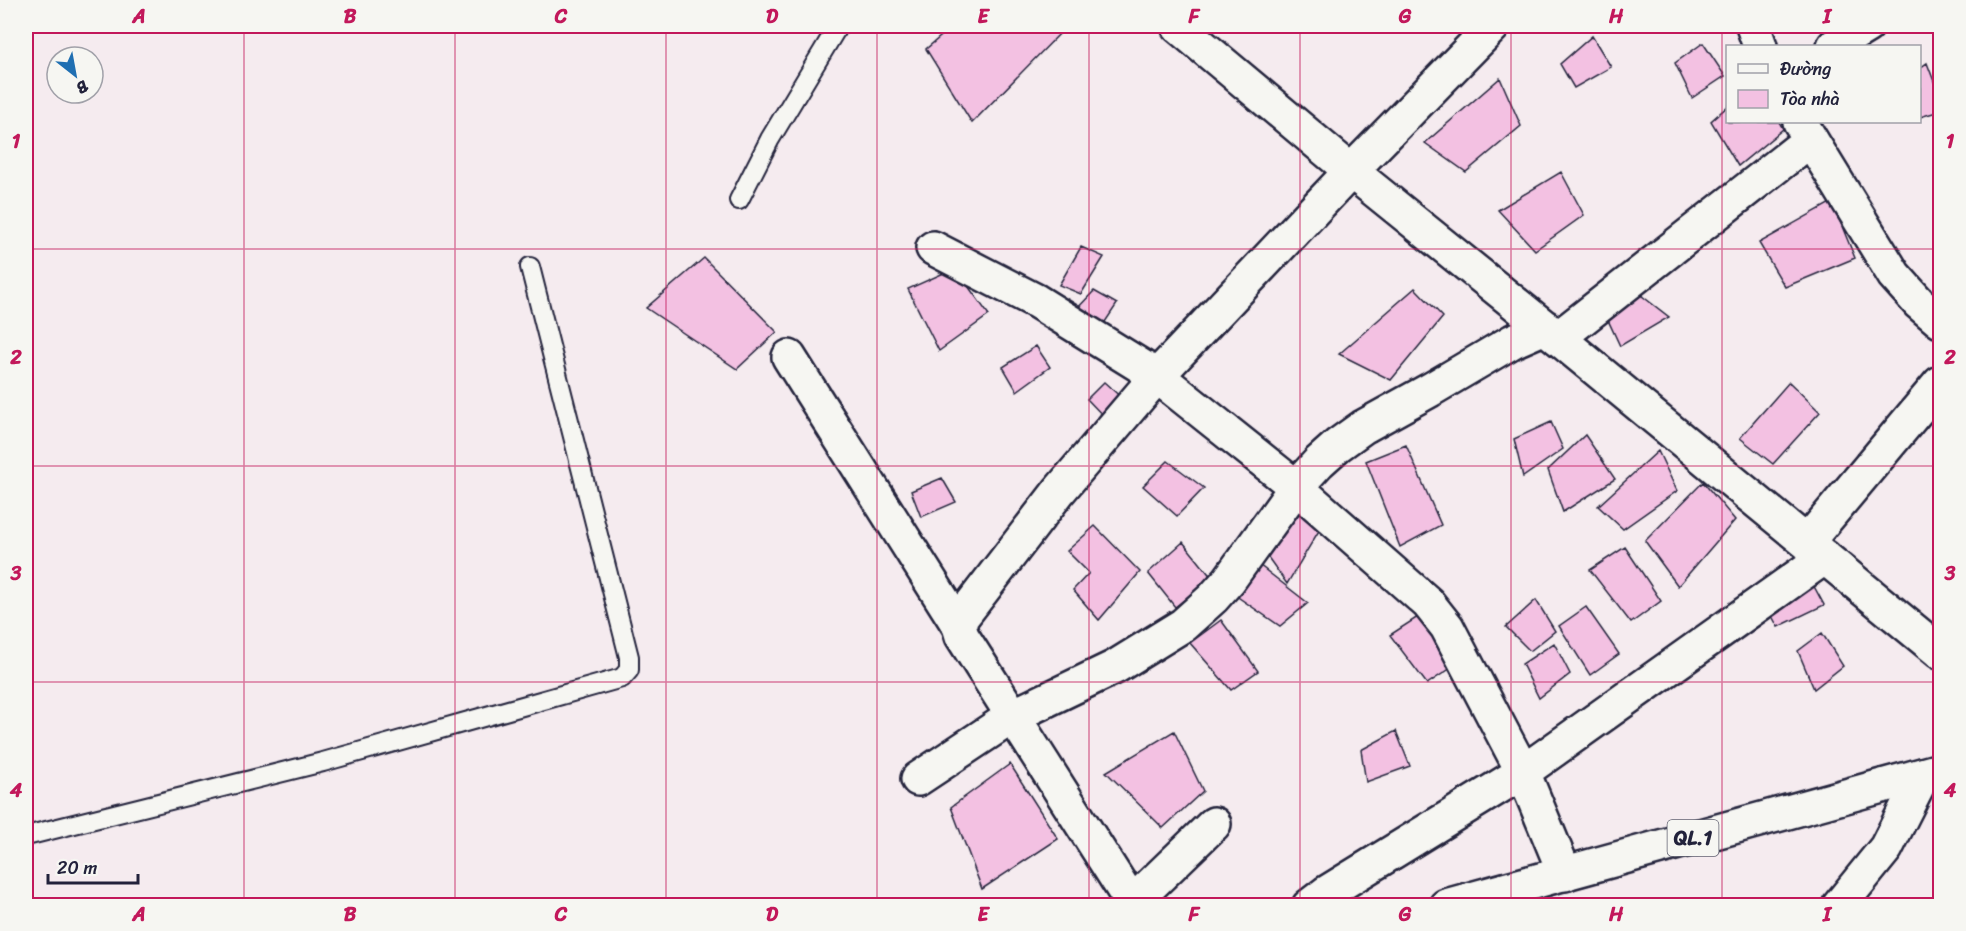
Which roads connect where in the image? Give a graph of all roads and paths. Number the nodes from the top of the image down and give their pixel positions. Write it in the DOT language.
graph roads {
  1 [pos="838,26"];
  2 [pos="1178,26"];
  3 [pos="1493,26"];
  4 [pos="1753,26"];
  5 [pos="1867,26"];
  6 [pos="1760,45"];
  7 [pos="1836,45"];
  8 [pos="1805,130"];
  9 [pos="1350,171"];
  10 [pos="739,200"];
  11 [pos="933,248"];
  12 [pos="530,267"];
  13 [pos="1941,321"];
  14 [pos="1552,333"];
  15 [pos="789,357"];
  16 [pos="1157,376"];
  17 [pos="1941,383"];
  18 [pos="1296,487"];
  19 [pos="1816,550"];
  20 [pos="959,626"];
  21 [pos="1941,652"];
  22 [pos="1012,716"];
  23 [pos="1523,772"];
  24 [pos="1932,773"];
  25 [pos="918,778"];
  26 [pos="1214,824"];
  27 [pos="26,836"];
  28 [pos="1565,874"];
  29 [pos="1133,904"];
  30 [pos="1309,906"];
  31 [pos="1446,906"];
  32 [pos="1839,906"];
  1 -- 10 [label="lane"];
  2 -- 9 [label="main road"];
  3 -- 9 [label="main road"];
  4 -- 6 [label="main road"];
  5 -- 7 [label="main road"];
  8 -- 13 [label="main road"];
  8 -- 14 [label="main road"];
  9 -- 14 [label="main road"];
  9 -- 16 [label="main road"];
  11 -- 16 [label="main road"];
  12 -- 27 [label="lane"];
  14 -- 18 [label="main road"];
  14 -- 19 [label="main road"];
  15 -- 20 [label="main road"];
  16 -- 18 [label="main road"];
  16 -- 20 [label="main road"];
  17 -- 19 [label="main road"];
  18 -- 22 [label="main road"];
  18 -- 23 [label="main road"];
  19 -- 21 [label="main road"];
  19 -- 23 [label="main road"];
  20 -- 22 [label="main road"];
  22 -- 25 [label="main road"];
  22 -- 29 [label="main road"];
  23 -- 28 [label="main road"];
  23 -- 30 [label="main road"];
  24 -- 28 [label="main road, QL.1"];
  24 -- 32 [label="main road"];
  26 -- 29 [label="main road"];
  28 -- 31 [label="main road, QL.1"];
}
